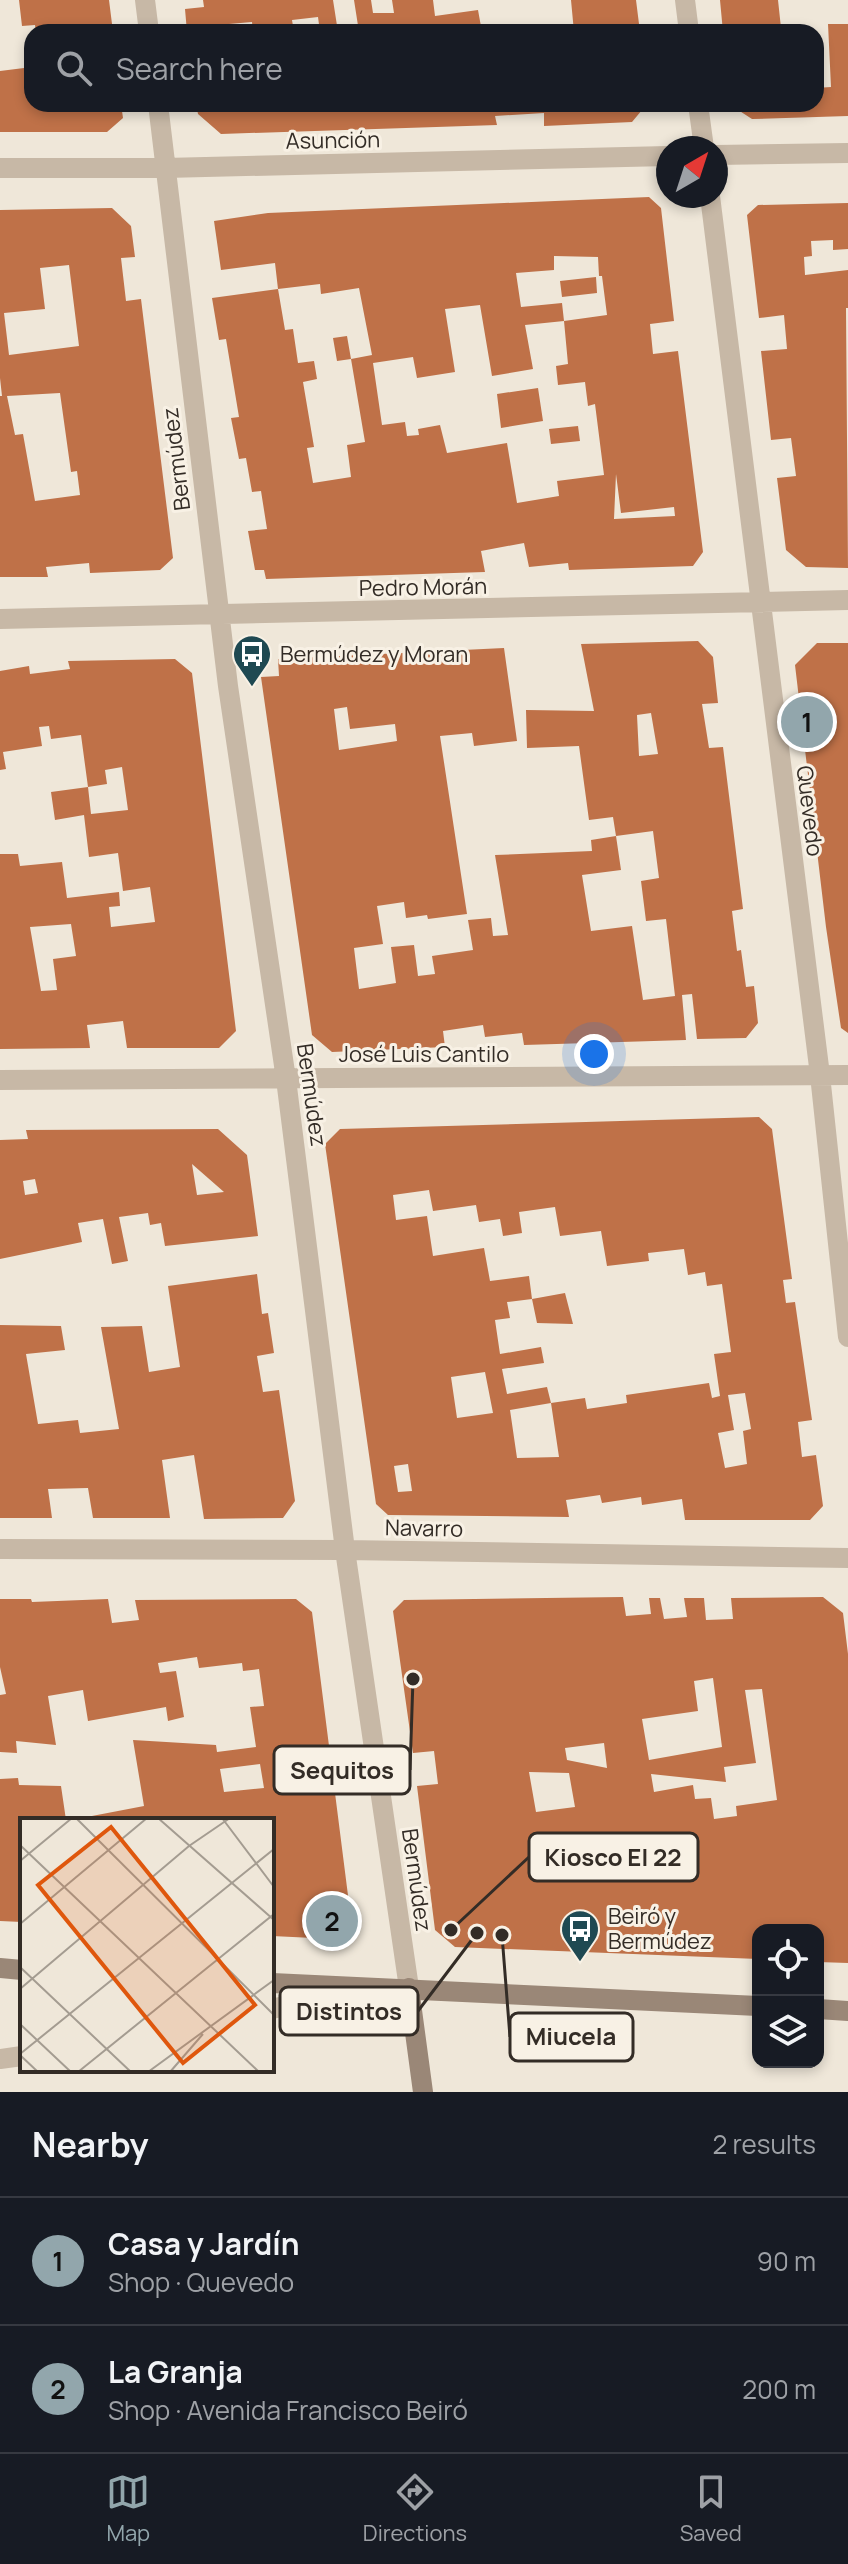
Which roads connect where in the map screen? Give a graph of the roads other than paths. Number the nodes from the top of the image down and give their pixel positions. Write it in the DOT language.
graph roads {
  1 [pos="145,0"];
  2 [pos="685,0"];
  3 [pos="148,24"];
  4 [pos="688,24"];
  5 [pos="159,112"];
  6 [pos="699,112"];
  7 [pos="702,136"];
  8 [pos="848,153"];
  9 [pos="728,155"];
  10 [pos="656,156"];
  11 [pos="0,168"];
  12 [pos="165,168"];
  13 [pos="711,208"];
  14 [pos="848,600"];
  15 [pos="759,603"];
  16 [pos="219,616"];
  17 [pos="0,619"];
  18 [pos="820,1075"];
  19 [pos="848,1075"];
  20 [pos="286,1079"];
  21 [pos="0,1080"];
  22 [pos="848,1337"];
  23 [pos="0,1549"];
  24 [pos="345,1550"];
  25 [pos="848,1558"];
  26 [pos="0,1968"];
  27 [pos="20,1970"];
  28 [pos="274,1983"];
  29 [pos="359,1988"];
  30 [pos="409,1988"];
  31 [pos="752,2006"];
  32 [pos="274,2009"];
  33 [pos="824,2009"];
  34 [pos="848,2011"];
  35 [pos="20,2056"];
  36 [pos="0,2059"];
  37 [pos="423,2092"];
  1 -- 3 [label="street"];
  2 -- 4 [label="street"];
  5 -- 12 [label="street, Bermúdez"];
  6 -- 7 [label="street"];
  8 -- 9 [label="street"];
  10 -- 12 [label="street, Asunción"];
  11 -- 12 [label="street, Asunción"];
  12 -- 16 [label="street, Bermúdez"];
  13 -- 15 [label="street, Quevedo"];
  14 -- 15 [label="street, Pedro Morán"];
  15 -- 16 [label="street, Pedro Morán"];
  15 -- 18 [label="street, Quevedo"];
  16 -- 17 [label="street, Pedro Morán"];
  16 -- 20 [label="street, Bermúdez"];
  18 -- 19 [label="street, José Luis Cantilo"];
  18 -- 20 [label="street, José Luis Cantilo"];
  18 -- 22 [label="street, Quevedo"];
  20 -- 21 [label="street, José Luis Cantilo"];
  20 -- 24 [label="street, Bermúdez"];
  23 -- 24 [label="street, Navarro"];
  24 -- 25 [label="street, Navarro"];
  24 -- 30 [label="street, Bermúdez"];
  26 -- 27 [label="main road"];
  28 -- 29 [label="main road"];
  29 -- 30 [label="main road"];
  29 -- 32 [label="street"];
  30 -- 31 [label="main road"];
  30 -- 37 [label="main road, Bermúdez"];
  33 -- 34 [label="main road"];
  35 -- 36 [label="street"];
}
